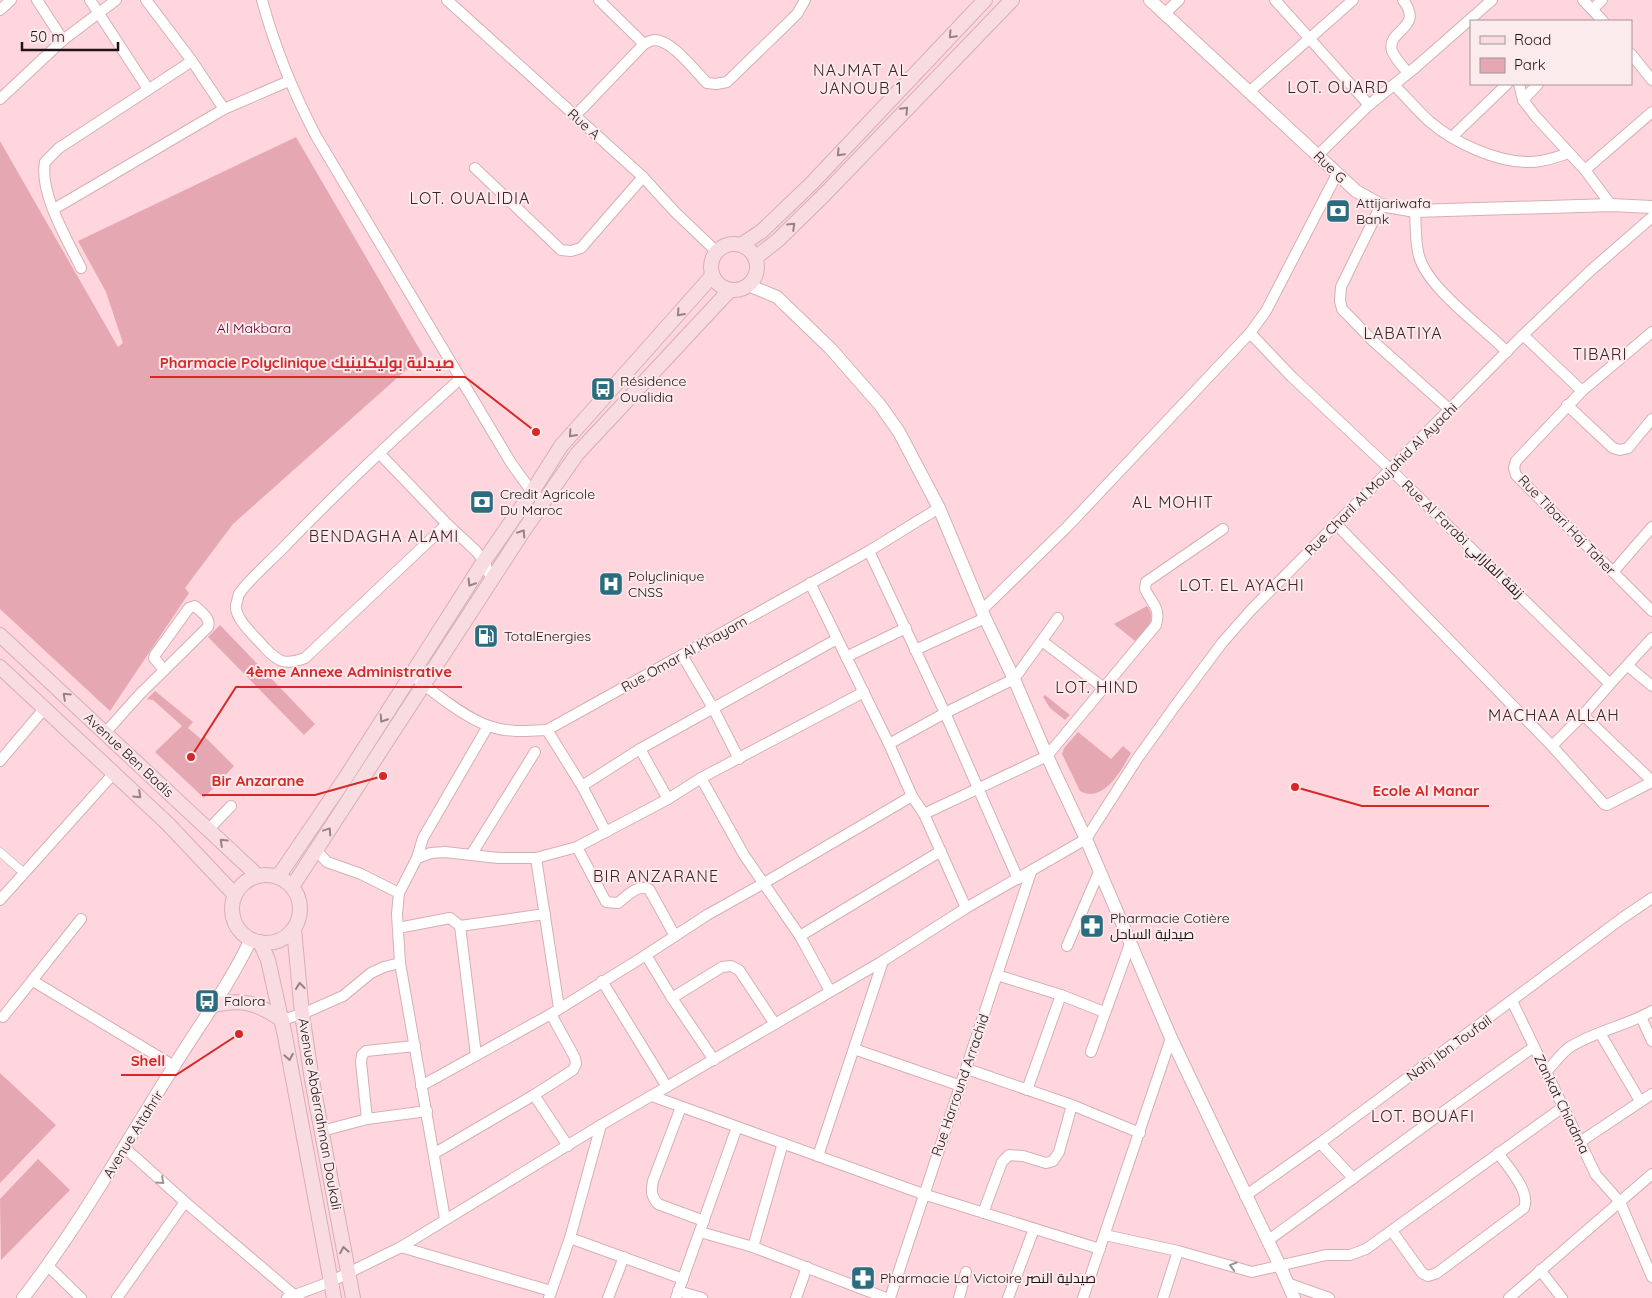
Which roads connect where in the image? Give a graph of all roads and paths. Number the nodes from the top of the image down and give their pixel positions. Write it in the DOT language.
graph roads {
  1 [pos="10,0"];
  2 [pos="37,0"];
  3 [pos="90,0"];
  4 [pos="116,0"];
  5 [pos="146,0"];
  6 [pos="262,0"];
  7 [pos="447,0"];
  8 [pos="600,0"];
  9 [pos="805,0"];
  10 [pos="985,0"];
  11 [pos="1012,0"];
  12 [pos="1150,0"];
  13 [pos="1179,0"];
  14 [pos="1275,0"];
  15 [pos="1353,0"];
  16 [pos="1403,0"];
  17 [pos="1492,0"];
  18 [pos="1584,0"];
  19 [pos="1602,0"];
  20 [pos="1592,9"];
  21 [pos="0,10"];
  22 [pos="99,13"];
  23 [pos="1164,14"];
  24 [pos="1471,20"];
  25 [pos="1602,20"];
  26 [pos="1470,21"];
  27 [pos="1310,39"];
  28 [pos="64,40"];
  29 [pos="644,44"];
  30 [pos="1632,55"];
  31 [pos="192,62"];
  32 [pos="1408,73"];
  33 [pos="1652,80"];
  34 [pos="289,81"];
  35 [pos="1394,85"];
  36 [pos="1506,85"];
  37 [pos="1519,85"];
  38 [pos="1537,85"];
  39 [pos="148,88"];
  40 [pos="1249,92"];
  41 [pos="0,99"];
  42 [pos="1523,100"];
  43 [pos="1369,105"];
  44 [pos="224,110"];
  45 [pos="1652,112"];
  46 [pos="575,116"];
  47 [pos="1452,137"];
  48 [pos="1569,153"];
  49 [pos="1318,155"];
  50 [pos="475,168"];
  51 [pos="1585,170"];
  52 [pos="1337,174"];
  53 [pos="643,176"];
  54 [pos="1381,205"];
  55 [pos="1611,205"];
  56 [pos="1652,207"];
  57 [pos="54,209"];
  58 [pos="1415,210"];
  59 [pos="1652,217"];
  60 [pos="741,246"];
  61 [pos="717,252"];
  62 [pos="755,258"];
  63 [pos="81,268"];
  64 [pos="712,276"];
  65 [pos="748,285"];
  66 [pos="730,290"];
  67 [pos="1652,332"];
  68 [pos="1250,333"];
  69 [pos="1523,335"];
  70 [pos="1507,352"];
  71 [pos="460,380"];
  72 [pos="1582,391"];
  73 [pos="1567,405"];
  74 [pos="1449,409"];
  75 [pos="1652,419"];
  76 [pos="380,454"];
  77 [pos="1391,470"];
  78 [pos="532,492"];
  79 [pos="543,501"];
  80 [pos="939,508"];
  81 [pos="447,524"];
  82 [pos="1336,524"];
  83 [pos="1652,527"];
  84 [pos="1223,529"];
  85 [pos="869,551"];
  86 [pos="484,561"];
  87 [pos="1613,572"];
  88 [pos="492,581"];
  89 [pos="810,583"];
  90 [pos="1652,611"];
  91 [pos="984,614"];
  92 [pos="1058,618"];
  93 [pos="906,628"];
  94 [pos="0,635"];
  95 [pos="1652,638"];
  96 [pos="837,639"];
  97 [pos="1042,640"];
  98 [pos="915,650"];
  99 [pos="682,655"];
  100 [pos="846,658"];
  101 [pos="1628,666"];
  102 [pos="0,667"];
  103 [pos="164,670"];
  104 [pos="412,675"];
  105 [pos="1014,679"];
  106 [pos="423,684"];
  107 [pos="1610,684"];
  108 [pos="1652,686"];
  109 [pos="1104,688"];
  110 [pos="864,692"];
  111 [pos="713,708"];
  112 [pos="44,709"];
  113 [pos="945,713"];
  114 [pos="1583,715"];
  115 [pos="488,726"];
  116 [pos="547,730"];
  117 [pos="105,733"];
  118 [pos="889,744"];
  119 [pos="1552,746"];
  120 [pos="640,749"];
  121 [pos="535,752"];
  122 [pos="1047,756"];
  123 [pos="738,758"];
  124 [pos="0,761"];
  125 [pos="114,773"];
  126 [pos="702,778"];
  127 [pos="1652,782"];
  128 [pos="582,786"];
  129 [pos="979,789"];
  130 [pos="912,796"];
  131 [pos="668,799"];
  132 [pos="231,806"];
  133 [pos="186,808"];
  134 [pos="924,814"];
  135 [pos="168,824"];
  136 [pos="209,829"];
  137 [pos="606,832"];
  138 [pos="1086,839"];
  139 [pos="577,847"];
  140 [pos="316,850"];
  141 [pos="941,851"];
  142 [pos="0,852"];
  143 [pos="471,855"];
  144 [pos="417,858"];
  145 [pos="536,858"];
  146 [pos="1031,872"];
  147 [pos="1099,872"];
  148 [pos="24,873"];
  149 [pos="258,876"];
  150 [pos="278,877"];
  151 [pos="1018,879"];
  152 [pos="764,883"];
  153 [pos="292,887"];
  154 [pos="399,893"];
  155 [pos="235,895"];
  156 [pos="1652,898"];
  157 [pos="0,900"];
  158 [pos="966,908"];
  159 [pos="545,914"];
  160 [pos="81,919"];
  161 [pos="460,926"];
  162 [pos="398,928"];
  163 [pos="294,929"];
  164 [pos="675,936"];
  165 [pos="800,936"];
  166 [pos="255,941"];
  167 [pos="1130,944"];
  168 [pos="1067,946"];
  169 [pos="646,955"];
  170 [pos="883,961"];
  171 [pos="400,963"];
  172 [pos="997,975"];
  173 [pos="33,981"];
  174 [pos="602,981"];
  175 [pos="830,991"];
  176 [pos="1061,995"];
  177 [pos="672,998"];
  178 [pos="1512,1001"];
  179 [pos="214,1005"];
  180 [pos="555,1011"];
  181 [pos="1652,1011"];
  182 [pos="1104,1012"];
  183 [pos="302,1014"];
  184 [pos="3,1017"];
  185 [pos="1641,1017"];
  186 [pos="282,1020"];
  187 [pos="775,1024"];
  188 [pos="1600,1033"];
  189 [pos="1171,1038"];
  190 [pos="1652,1041"];
  191 [pos="415,1046"];
  192 [pos="1534,1047"];
  193 [pos="854,1049"];
  194 [pos="1091,1052"];
  195 [pos="476,1056"];
  196 [pos="714,1060"];
  197 [pos="174,1066"];
  198 [pos="967,1069"];
  199 [pos="1546,1072"];
  200 [pos="421,1086"];
  201 [pos="961,1086"];
  202 [pos="667,1087"];
  203 [pos="1027,1090"];
  204 [pos="1652,1094"];
  205 [pos="534,1095"];
  206 [pos="652,1096"];
  207 [pos="1640,1101"];
  208 [pos="1072,1105"];
  209 [pos="681,1107"];
  210 [pos="1563,1107"];
  211 [pos="427,1111"];
  212 [pos="367,1119"];
  213 [pos="601,1125"];
  214 [pos="737,1127"];
  215 [pos="322,1131"];
  216 [pos="1140,1133"];
  217 [pos="1580,1142"];
  218 [pos="783,1143"];
  219 [pos="1320,1144"];
  220 [pos="568,1146"];
  221 [pos="125,1148"];
  222 [pos="435,1153"];
  223 [pos="1498,1153"];
  224 [pos="818,1156"];
  225 [pos="1652,1174"];
  226 [pos="1353,1178"];
  227 [pos="923,1194"];
  228 [pos="1245,1196"];
  229 [pos="185,1202"];
  230 [pos="1620,1202"];
  231 [pos="984,1213"];
  232 [pos="445,1219"];
  233 [pos="704,1221"];
  234 [pos="1034,1229"];
  235 [pos="1392,1230"];
  236 [pos="700,1232"];
  237 [pos="1105,1235"];
  238 [pos="570,1238"];
  239 [pos="1268,1241"];
  240 [pos="401,1247"];
  241 [pos="753,1247"];
  242 [pos="1100,1249"];
  243 [pos="1178,1251"];
  244 [pos="624,1257"];
  245 [pos="48,1266"];
  246 [pos="1280,1266"];
  247 [pos="807,1267"];
  248 [pos="1540,1270"];
  249 [pos="966,1272"];
  250 [pos="348,1274"];
  251 [pos="1652,1277"];
  252 [pos="683,1279"];
  253 [pos="330,1282"];
  254 [pos="1287,1283"];
  255 [pos="550,1295"];
  256 [pos="677,1295"];
  257 [pos="290,1296"];
  258 [pos="23,1298"];
  259 [pos="81,1298"];
  260 [pos="117,1298"];
  261 [pos="304,1298"];
  262 [pos="334,1298"];
  263 [pos="353,1298"];
  264 [pos="608,1298"];
  265 [pos="702,1298"];
  266 [pos="796,1298"];
  267 [pos="886,1298"];
  268 [pos="890,1298"];
  269 [pos="959,1298"];
  270 [pos="1008,1298"];
  271 [pos="1083,1298"];
  272 [pos="1163,1298"];
  273 [pos="1294,1298"];
  274 [pos="1329,1298"];
  275 [pos="1509,1298"];
  276 [pos="1562,1298"];
  1 -- 21 [label="street"];
  2 -- 28 [label="street"];
  3 -- 22 [label="street"];
  4 -- 22 [label="street"];
  5 -- 31 [label="street"];
  6 -- 34 [label="street"];
  7 -- 46 [label="street, Rue A"];
  8 -- 29 [label="street"];
  9 -- 29 [label="street"];
  10 -- 60 [label="main road, one-way"];
  62 -- 11 [label="main road, one-way"];
  12 -- 23 [label="street, Rue G"];
  13 -- 23 [label="street"];
  14 -- 27 [label="street"];
  15 -- 27 [label="street"];
  16 -- 32 [label="street"];
  17 -- 24 [label="street"];
  18 -- 20 [label="street"];
  19 -- 20 [label="street"];
  20 -- 25 [label="street"];
  22 -- 28 [label="street"];
  22 -- 39 [label="street"];
  23 -- 40 [label="street, Rue G"];
  26 -- 32 [label="street"];
  27 -- 40 [label="street"];
  27 -- 43 [label="street"];
  28 -- 41 [label="street"];
  29 -- 46 [label="street"];
  30 -- 33 [label="street"];
  31 -- 39 [label="street"];
  31 -- 44 [label="street"];
  32 -- 35 [label="street"];
  34 -- 44 [label="street"];
  34 -- 71 [label="street"];
  35 -- 43 [label="street"];
  35 -- 47 [label="street"];
  36 -- 47 [label="street"];
  37 -- 42 [label="street"];
  38 -- 42 [label="street"];
  39 -- 57 [label="street"];
  40 -- 49 [label="street, Rue G"];
  42 -- 48 [label="street"];
  43 -- 49 [label="street"];
  44 -- 57 [label="street"];
  45 -- 51 [label="street"];
  46 -- 53 [label="street, Rue A"];
  47 -- 48 [label="street"];
  48 -- 51 [label="street"];
  49 -- 52 [label="street, Rue G"];
  50 -- 53 [label="street"];
  51 -- 55 [label="street"];
  52 -- 54 [label="street, Rue G"];
  52 -- 68 [label="street"];
  53 -- 61 [label="street, Rue A"];
  54 -- 58 [label="street, Rue G"];
  54 -- 74 [label="street"];
  55 -- 56 [label="street, Rue G"];
  55 -- 58 [label="street, Rue G"];
  57 -- 63 [label="street"];
  58 -- 70 [label="street"];
  59 -- 69 [label="street, Rue Charil Al Moujahid Al Ayachi"];
  60 -- 61 [label="main road"];
  60 -- 62 [label="main road"];
  61 -- 64 [label="main road"];
  62 -- 65 [label="main road"];
  64 -- 66 [label="main road"];
  64 -- 78 [label="main road, one-way"];
  65 -- 66 [label="main road"];
  65 -- 80 [label="street"];
  66 -- 79 [label="main road"];
  67 -- 72 [label="street, Rue Tibari Haj Taher"];
  68 -- 77 [label="street, Rue Al Farabi زنقة الفارابي"];
  68 -- 91 [label="street"];
  69 -- 70 [label="street, Rue Charil Al Moujahid Al Ayachi"];
  69 -- 72 [label="street"];
  70 -- 74 [label="street, Rue Charil Al Moujahid Al Ayachi"];
  71 -- 76 [label="street"];
  71 -- 78 [label="street"];
  72 -- 73 [label="street, Rue Tibari Haj Taher"];
  73 -- 75 [label="street"];
  73 -- 87 [label="street, Rue Tibari Haj Taher"];
  74 -- 77 [label="street, Rue Charil Al Moujahid Al Ayachi"];
  76 -- 81 [label="street"];
  76 -- 81 [label="street"];
  77 -- 82 [label="street, Rue Charil Al Moujahid Al Ayachi"];
  77 -- 107 [label="street, Rue Al Farabi زنقة الفارابي"];
  78 -- 79 [label="street"];
  78 -- 86 [label="main road"];
  88 -- 79 [label="main road, one-way"];
  80 -- 85 [label="street, Rue Omar Al Khayam"];
  80 -- 91 [label="street"];
  81 -- 86 [label="street"];
  82 -- 119 [label="street"];
  82 -- 138 [label="street, Rue Charil Al Moujahid Al Ayachi"];
  83 -- 87 [label="street"];
  84 -- 109 [label="street"];
  85 -- 89 [label="street, Rue Omar Al Khayam"];
  85 -- 93 [label="street"];
  86 -- 88 [label="street"];
  86 -- 104 [label="main road, one-way"];
  87 -- 90 [label="street, Rue Tibari Haj Taher"];
  88 -- 106 [label="main road"];
  89 -- 96 [label="street"];
  89 -- 99 [label="street, Rue Omar Al Khayam"];
  91 -- 98 [label="street"];
  91 -- 105 [label="street"];
  92 -- 97 [label="street"];
  93 -- 98 [label="street"];
  93 -- 100 [label="street"];
  117 -- 94 [label="main road, Avenue Ben Badis, one-way"];
  95 -- 101 [label="street"];
  96 -- 100 [label="street"];
  96 -- 111 [label="street"];
  97 -- 105 [label="street"];
  97 -- 109 [label="street"];
  98 -- 113 [label="street"];
  99 -- 111 [label="street"];
  99 -- 116 [label="street, Rue Omar Al Khayam"];
  100 -- 110 [label="street"];
  101 -- 107 [label="street"];
  101 -- 108 [label="street"];
  102 -- 112 [label="main road, Avenue Ben Badis"];
  103 -- 103 [label="street"];
  103 -- 117 [label="street"];
  104 -- 106 [label="street, Rue Omar Al Khayam"];
  104 -- 150 [label="main road, one-way"];
  105 -- 113 [label="street"];
  105 -- 122 [label="street"];
  106 -- 115 [label="street, Rue Omar Al Khayam"];
  140 -- 106 [label="main road, one-way"];
  107 -- 114 [label="street"];
  109 -- 122 [label="street"];
  110 -- 118 [label="street"];
  110 -- 123 [label="street"];
  111 -- 120 [label="street"];
  111 -- 123 [label="street"];
  112 -- 124 [label="street"];
  112 -- 125 [label="main road, Avenue Ben Badis"];
  113 -- 118 [label="street"];
  113 -- 129 [label="street"];
  114 -- 119 [label="street"];
  114 -- 127 [label="street"];
  115 -- 116 [label="street, Rue Omar Al Khayam"];
  115 -- 144 [label="street"];
  116 -- 128 [label="street"];
  117 -- 133 [label="main road, Avenue Ben Badis"];
  118 -- 130 [label="street"];
  119 -- 127 [label="street"];
  120 -- 128 [label="street"];
  120 -- 131 [label="street"];
  121 -- 143 [label="street"];
  122 -- 129 [label="street"];
  122 -- 138 [label="street"];
  123 -- 126 [label="street"];
  125 -- 135 [label="main road, Avenue Ben Badis, one-way"];
  125 -- 148 [label="street"];
  126 -- 131 [label="street"];
  126 -- 152 [label="street"];
  128 -- 137 [label="street"];
  129 -- 134 [label="street"];
  129 -- 151 [label="street"];
  130 -- 134 [label="street"];
  130 -- 152 [label="street"];
  131 -- 137 [label="street"];
  132 -- 136 [label="street"];
  133 -- 135 [label="main road"];
  133 -- 136 [label="main road, Avenue Ben Badis"];
  134 -- 141 [label="street"];
  135 -- 155 [label="main road, Avenue Ben Badis"];
  149 -- 136 [label="main road, Avenue Ben Badis, one-way"];
  137 -- 139 [label="street"];
  138 -- 146 [label="street"];
  138 -- 147 [label="street"];
  139 -- 145 [label="street"];
  139 -- 164 [label="street"];
  140 -- 153 [label="main road"];
  140 -- 154 [label="street"];
  141 -- 158 [label="street"];
  141 -- 165 [label="street"];
  142 -- 148 [label="street"];
  143 -- 144 [label="street"];
  143 -- 145 [label="street"];
  144 -- 154 [label="street"];
  145 -- 159 [label="street"];
  146 -- 151 [label="street"];
  146 -- 172 [label="street, Rue Harround Arrachid"];
  147 -- 167 [label="street"];
  147 -- 168 [label="street"];
  148 -- 157 [label="street"];
  149 -- 150 [label="main road"];
  149 -- 155 [label="main road"];
  150 -- 153 [label="main road"];
  151 -- 158 [label="street"];
  152 -- 164 [label="street"];
  152 -- 165 [label="street"];
  153 -- 163 [label="main road"];
  154 -- 162 [label="street"];
  155 -- 166 [label="main road"];
  156 -- 178 [label="street, Nahj Ibn Toufail"];
  158 -- 170 [label="street"];
  159 -- 161 [label="street"];
  159 -- 180 [label="street"];
  160 -- 173 [label="street"];
  161 -- 162 [label="street"];
  161 -- 195 [label="street"];
  162 -- 171 [label="street"];
  163 -- 166 [label="main road"];
  183 -- 163 [label="main road, Avenue Abderrahman Doukali, one-way"];
  164 -- 169 [label="street"];
  165 -- 175 [label="street"];
  166 -- 179 [label="street, Avenue Attahrir"];
  166 -- 186 [label="main road, Avenue Abderrahman Doukali"];
  167 -- 182 [label="street"];
  167 -- 189 [label="street"];
  169 -- 174 [label="street"];
  169 -- 177 [label="street"];
  170 -- 175 [label="street"];
  170 -- 193 [label="street"];
  171 -- 183 [label="street"];
  171 -- 191 [label="street"];
  172 -- 176 [label="street"];
  172 -- 198 [label="street, Rue Harround Arrachid"];
  173 -- 184 [label="street"];
  173 -- 197 [label="street"];
  174 -- 180 [label="street"];
  174 -- 202 [label="street"];
  175 -- 187 [label="street"];
  176 -- 182 [label="street"];
  176 -- 203 [label="street"];
  177 -- 187 [label="street"];
  177 -- 196 [label="street"];
  178 -- 192 [label="street, Zankat Chiadma"];
  178 -- 219 [label="street, Nahj Ibn Toufail"];
  179 -- 186 [label="main road"];
  179 -- 197 [label="street, Avenue Attahrir"];
  180 -- 195 [label="street"];
  180 -- 205 [label="street"];
  181 -- 185 [label="street"];
  182 -- 194 [label="street"];
  183 -- 186 [label="street"];
  183 -- 215 [label="main road, Avenue Abderrahman Doukali"];
  185 -- 188 [label="street"];
  185 -- 190 [label="street"];
  186 -- 253 [label="main road, Avenue Abderrahman Doukali, one-way"];
  187 -- 196 [label="street"];
  188 -- 199 [label="street"];
  188 -- 207 [label="street"];
  189 -- 216 [label="street"];
  189 -- 228 [label="street"];
  191 -- 200 [label="street"];
  191 -- 212 [label="street"];
  192 -- 199 [label="street, Zankat Chiadma"];
  192 -- 226 [label="street"];
  193 -- 201 [label="street"];
  193 -- 224 [label="street"];
  195 -- 200 [label="street"];
  196 -- 202 [label="street"];
  197 -- 221 [label="street, Avenue Attahrir"];
  198 -- 201 [label="street, Rue Harround Arrachid"];
  198 -- 203 [label="street"];
  199 -- 210 [label="street, Zankat Chiadma"];
  200 -- 211 [label="street"];
  201 -- 227 [label="street, Rue Harround Arrachid"];
  202 -- 206 [label="street"];
  203 -- 208 [label="street"];
  204 -- 207 [label="street"];
  205 -- 220 [label="street"];
  205 -- 222 [label="street"];
  206 -- 209 [label="street"];
  206 -- 213 [label="street"];
  207 -- 217 [label="street"];
  208 -- 216 [label="street"];
  208 -- 231 [label="street"];
  209 -- 214 [label="street"];
  209 -- 233 [label="street"];
  210 -- 217 [label="street, Zankat Chiadma"];
  210 -- 223 [label="street"];
  211 -- 212 [label="street"];
  211 -- 222 [label="street"];
  212 -- 215 [label="street"];
  213 -- 220 [label="street"];
  213 -- 238 [label="street"];
  214 -- 218 [label="street"];
  214 -- 233 [label="street"];
  250 -- 215 [label="main road, Avenue Abderrahman Doukali, one-way"];
  216 -- 237 [label="street"];
  217 -- 230 [label="street, Zankat Chiadma"];
  218 -- 224 [label="street"];
  218 -- 241 [label="street"];
  219 -- 226 [label="street"];
  219 -- 228 [label="street, Nahj Ibn Toufail"];
  220 -- 232 [label="street"];
  221 -- 229 [label="street, one-way"];
  221 -- 245 [label="street, Avenue Attahrir"];
  222 -- 232 [label="street"];
  223 -- 235 [label="street"];
  223 -- 235 [label="street"];
  224 -- 227 [label="street"];
  225 -- 230 [label="street"];
  226 -- 239 [label="street"];
  227 -- 231 [label="street"];
  227 -- 268 [label="street, Rue Harround Arrachid"];
  228 -- 239 [label="street"];
  229 -- 257 [label="street"];
  229 -- 260 [label="street"];
  230 -- 248 [label="street"];
  230 -- 251 [label="street, Zankat Chiadma"];
  231 -- 234 [label="street"];
  232 -- 240 [label="street"];
  233 -- 236 [label="street"];
  234 -- 242 [label="street"];
  234 -- 270 [label="street"];
  235 -- 246 [label="street"];
  236 -- 241 [label="street"];
  236 -- 252 [label="street"];
  237 -- 242 [label="street"];
  237 -- 243 [label="street"];
  238 -- 244 [label="street"];
  238 -- 255 [label="street"];
  239 -- 246 [label="street"];
  240 -- 250 [label="street"];
  240 -- 255 [label="street"];
  241 -- 247 [label="street"];
  242 -- 271 [label="street"];
  246 -- 243 [label="street, one-way"];
  243 -- 272 [label="street"];
  244 -- 252 [label="street"];
  244 -- 264 [label="street"];
  245 -- 258 [label="street, Avenue Attahrir"];
  245 -- 259 [label="street"];
  246 -- 254 [label="street"];
  247 -- 266 [label="street"];
  247 -- 267 [label="street"];
  248 -- 275 [label="street"];
  248 -- 276 [label="street"];
  249 -- 269 [label="street"];
  250 -- 253 [label="street"];
  250 -- 263 [label="main road, Avenue Abderrahman Doukali"];
  252 -- 256 [label="street"];
  253 -- 257 [label="street"];
  253 -- 262 [label="main road, Avenue Abderrahman Doukali"];
  254 -- 273 [label="street"];
  254 -- 274 [label="street"];
  256 -- 265 [label="street"];
  257 -- 261 [label="street"];
}
